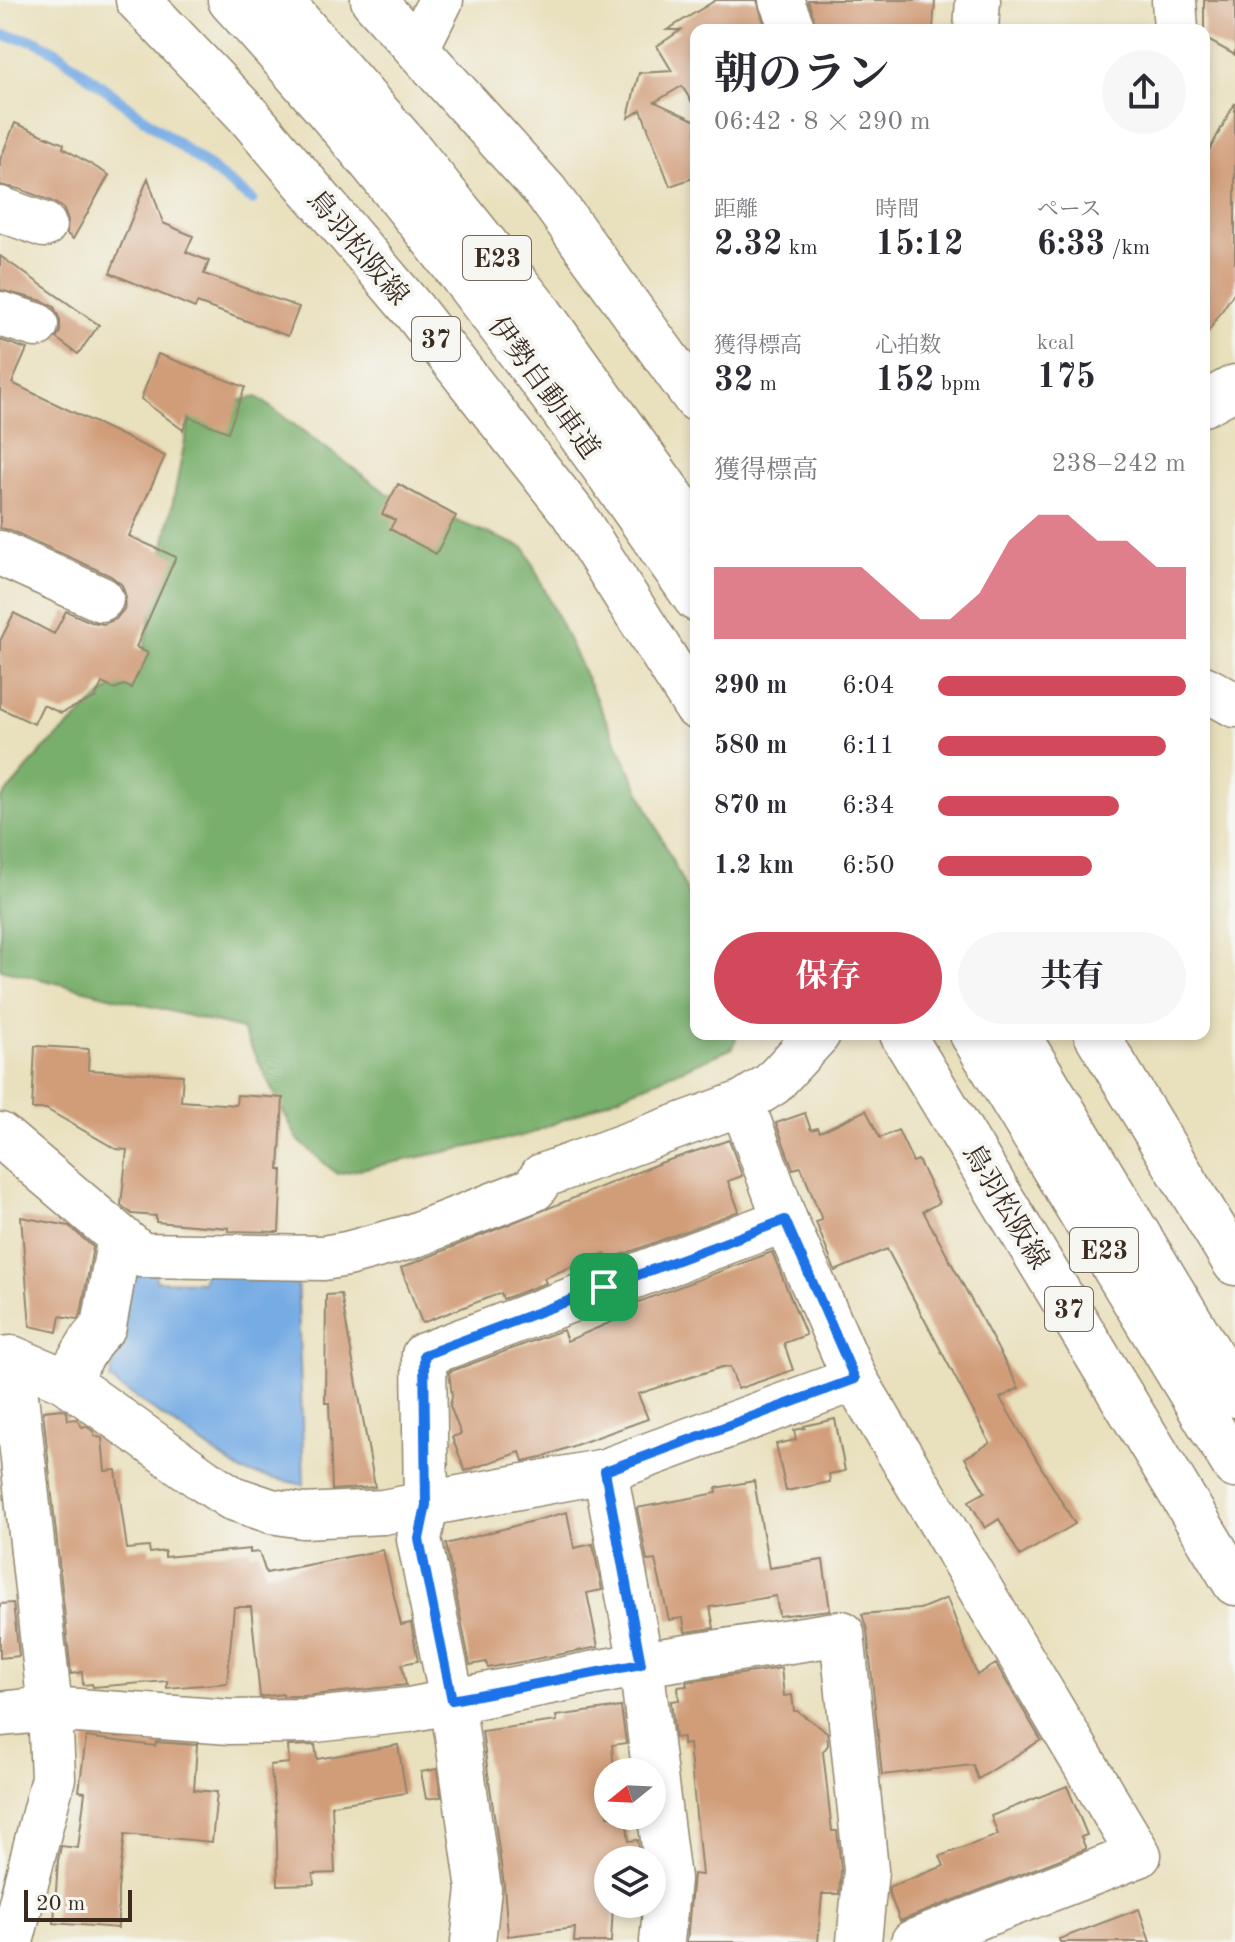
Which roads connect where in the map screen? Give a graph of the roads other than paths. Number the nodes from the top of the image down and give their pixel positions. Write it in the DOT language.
graph roads {
  1 [pos="138,0"];
  2 [pos="230,0"];
  3 [pos="280,0"];
  4 [pos="373,0"];
  5 [pos="441,0"];
  6 [pos="781,0"];
  7 [pos="978,0"];
  8 [pos="1174,0"];
  9 [pos="791,24"];
  10 [pos="976,24"];
  11 [pos="1176,24"];
  12 [pos="417,48"];
  13 [pos="0,209"];
  14 [pos="44,225"];
  15 [pos="1235,387"];
  16 [pos="690,391"];
  17 [pos="1210,401"];
  18 [pos="690,522"];
  19 [pos="0,553"];
  20 [pos="690,591"];
  21 [pos="101,599"];
  22 [pos="1210,691"];
  23 [pos="690,698"];
  24 [pos="1235,705"];
  25 [pos="812,1040"];
  26 [pos="906,1040"];
  27 [pos="976,1040"];
  28 [pos="1021,1040"];
  29 [pos="1100,1040"];
  30 [pos="742,1103"];
  31 [pos="0,1135"];
  32 [pos="785,1220"];
  33 [pos="120,1237"];
  34 [pos="1235,1263"];
  35 [pos="6,1359"];
  36 [pos="855,1379"];
  37 [pos="66,1381"];
  38 [pos="1235,1395"];
  39 [pos="1235,1466"];
  40 [pos="605,1471"];
  41 [pos="426,1505"];
  42 [pos="1235,1583"];
  43 [pos="641,1664"];
  44 [pos="452,1700"];
  45 [pos="50,1709"];
  46 [pos="0,1714"];
  47 [pos="11,1942"];
  48 [pos="473,1942"];
  49 [pos="662,1942"];
  50 [pos="859,1942"];
  51 [pos="913,1942"];
  1 -- 23 [label="main road, 鳥羽松阪線 / 37"];
  2 -- 20 [label="main road, 伊勢自動車道 / E23"];
  3 -- 18 [label="main road, 伊勢自動車道 / E23"];
  4 -- 12 [label="main road"];
  5 -- 12 [label="main road"];
  6 -- 9 [label="main road"];
  7 -- 10 [label="main road"];
  8 -- 11 [label="main road"];
  12 -- 16 [label="main road"];
  13 -- 14 [label="main road"];
  15 -- 17 [label="main road"];
  19 -- 21 [label="main road"];
  22 -- 24 [label="main road"];
  25 -- 30 [label="main road"];
  26 -- 42 [label="main road, 鳥羽松阪線 / 37"];
  27 -- 39 [label="main road, E23"];
  28 -- 38 [label="main road, E23"];
  29 -- 34 [label="main road"];
  30 -- 32 [label="main road"];
  30 -- 33 [label="main road"];
  31 -- 33 [label="main road"];
  32 -- 36 [label="main road"];
  32 -- 41 [label="main road"];
  33 -- 37 [label="main road"];
  35 -- 37 [label="main road"];
  35 -- 45 [label="main road"];
  36 -- 40 [label="main road"];
  36 -- 51 [label="main road"];
  37 -- 41 [label="main road"];
  40 -- 41 [label="main road"];
  40 -- 43 [label="main road"];
  41 -- 44 [label="main road"];
  43 -- 44 [label="main road"];
  43 -- 49 [label="main road"];
  43 -- 50 [label="main road"];
  44 -- 45 [label="main road"];
  44 -- 48 [label="main road"];
  45 -- 46 [label="main road"];
  45 -- 47 [label="main road"];
}
